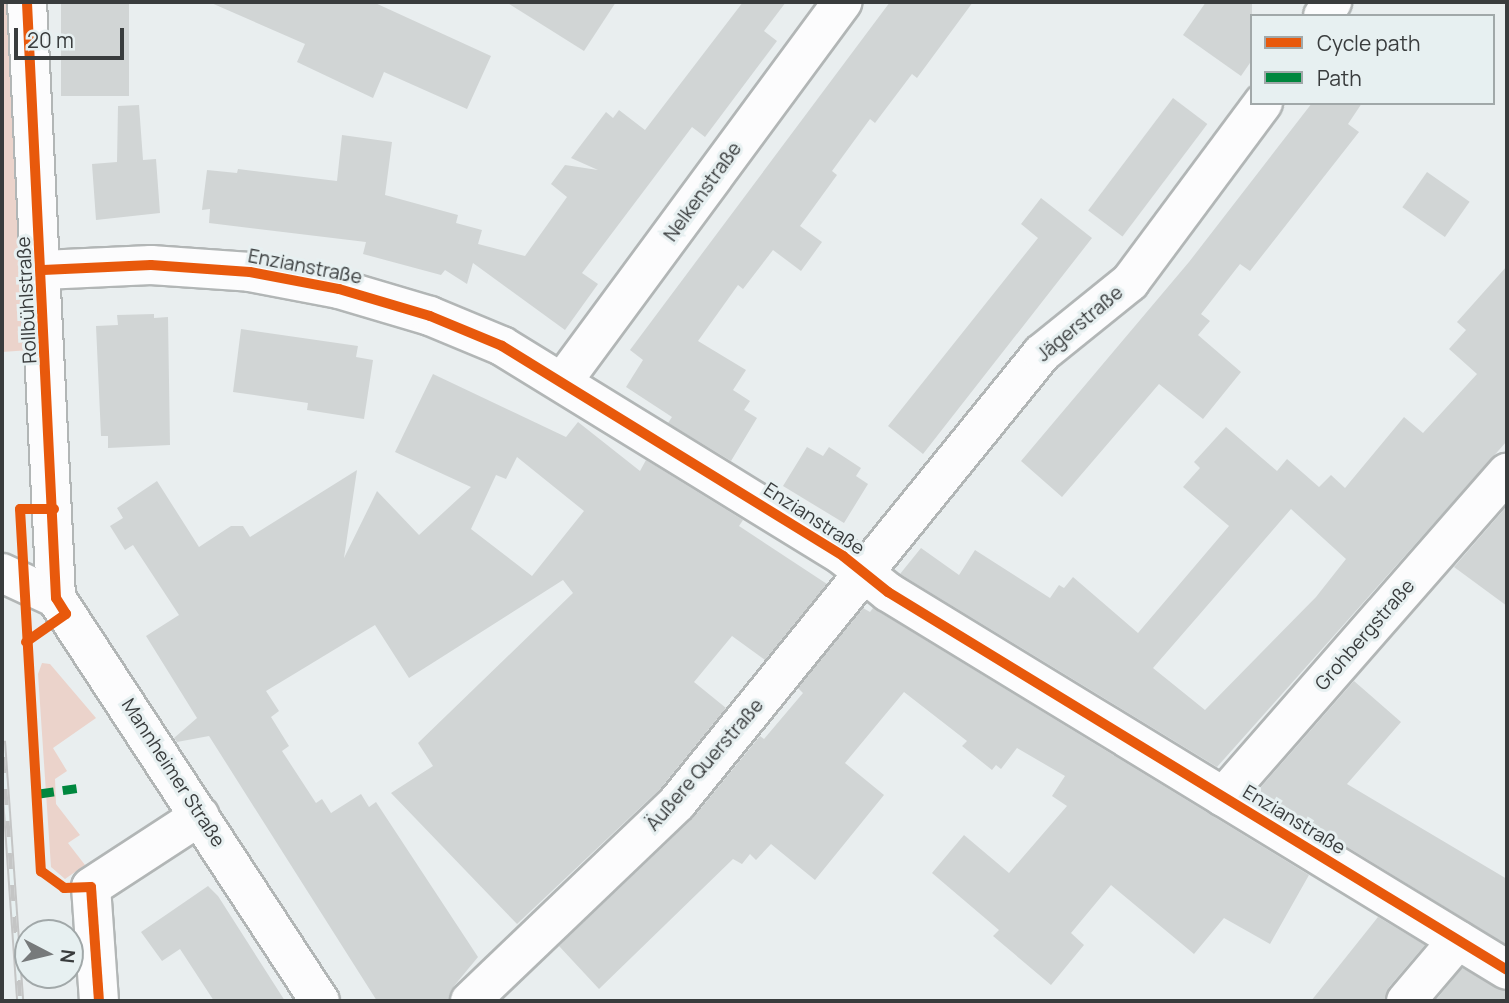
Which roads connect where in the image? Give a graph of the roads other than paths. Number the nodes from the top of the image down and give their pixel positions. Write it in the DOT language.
graph roads {
  1 [pos="27,2"];
  2 [pos="842,2"];
  3 [pos="1262,105"];
  4 [pos="43,270"];
  5 [pos="563,381"];
  6 [pos="1507,472"];
  7 [pos="2,573"];
  8 [pos="866,575"];
  9 [pos="56,597"];
  10 [pos="1223,797"];
  11 [pos="201,816"];
  12 [pos="1458,940"];
  13 [pos="1507,970"];
  14 [pos="99,1001"];
  15 [pos="320,1001"];
  16 [pos="470,1001"];
  17 [pos="1406,1001"];
  1 -- 4 [label="street, Rollbühlstraße"];
  2 -- 5 [label="street, Nelkenstraße"];
  3 -- 8 [label="street, Jägerstraße"];
  4 -- 5 [label="street, Enzianstraße"];
  4 -- 9 [label="street, Rollbühlstraße"];
  5 -- 8 [label="street, Enzianstraße"];
  6 -- 10 [label="street, Grohbergstraße"];
  7 -- 9 [label="street"];
  8 -- 10 [label="street, Enzianstraße"];
  8 -- 16 [label="street, Äußere Querstraße"];
  9 -- 11 [label="street, Mannheimer Straße"];
  10 -- 12 [label="street, Enzianstraße"];
  11 -- 14 [label="street"];
  11 -- 15 [label="street, Mannheimer Straße"];
  12 -- 13 [label="street, Enzianstraße"];
  12 -- 17 [label="street"];
}
